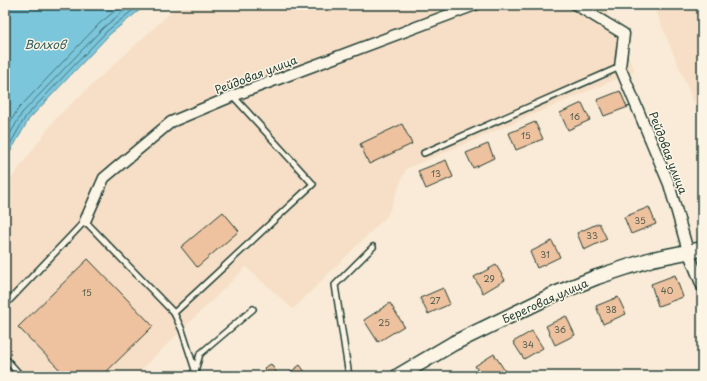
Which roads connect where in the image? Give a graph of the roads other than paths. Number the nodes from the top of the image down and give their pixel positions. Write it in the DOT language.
graph roads {
  1 [pos="475,5"];
  2 [pos="576,5"];
  3 [pos="620,67"];
  4 [pos="233,96"];
  5 [pos="424,153"];
  6 [pos="85,221"];
  7 [pos="373,247"];
  8 [pos="702,249"];
  9 [pos="688,251"];
  10 [pos="702,286"];
  11 [pos="5,305"];
  12 [pos="253,309"];
  13 [pos="174,313"];
  14 [pos="5,358"];
  15 [pos="196,374"];
  16 [pos="21,376"];
  17 [pos="189,376"];
  18 [pos="348,376"];
  19 [pos="398,376"];
  1 -- 4 [label="street, Рейдовая улица"];
  2 -- 3 [label="street, Рейдовая улица"];
  3 -- 5 [label="lane"];
  3 -- 9 [label="street, Рейдовая улица"];
  4 -- 6 [label="street, Рейдовая улица"];
  4 -- 13 [label="lane"];
  6 -- 11 [label="lane"];
  6 -- 13 [label="lane"];
  7 -- 18 [label="lane"];
  8 -- 9 [label="street, Береговая улица"];
  9 -- 10 [label="street, Рейдовая улица"];
  9 -- 19 [label="street, Береговая улица"];
  12 -- 15 [label="lane"];
  13 -- 15 [label="lane"];
  14 -- 16 [label="lane"];
  15 -- 17 [label="lane"];
}
